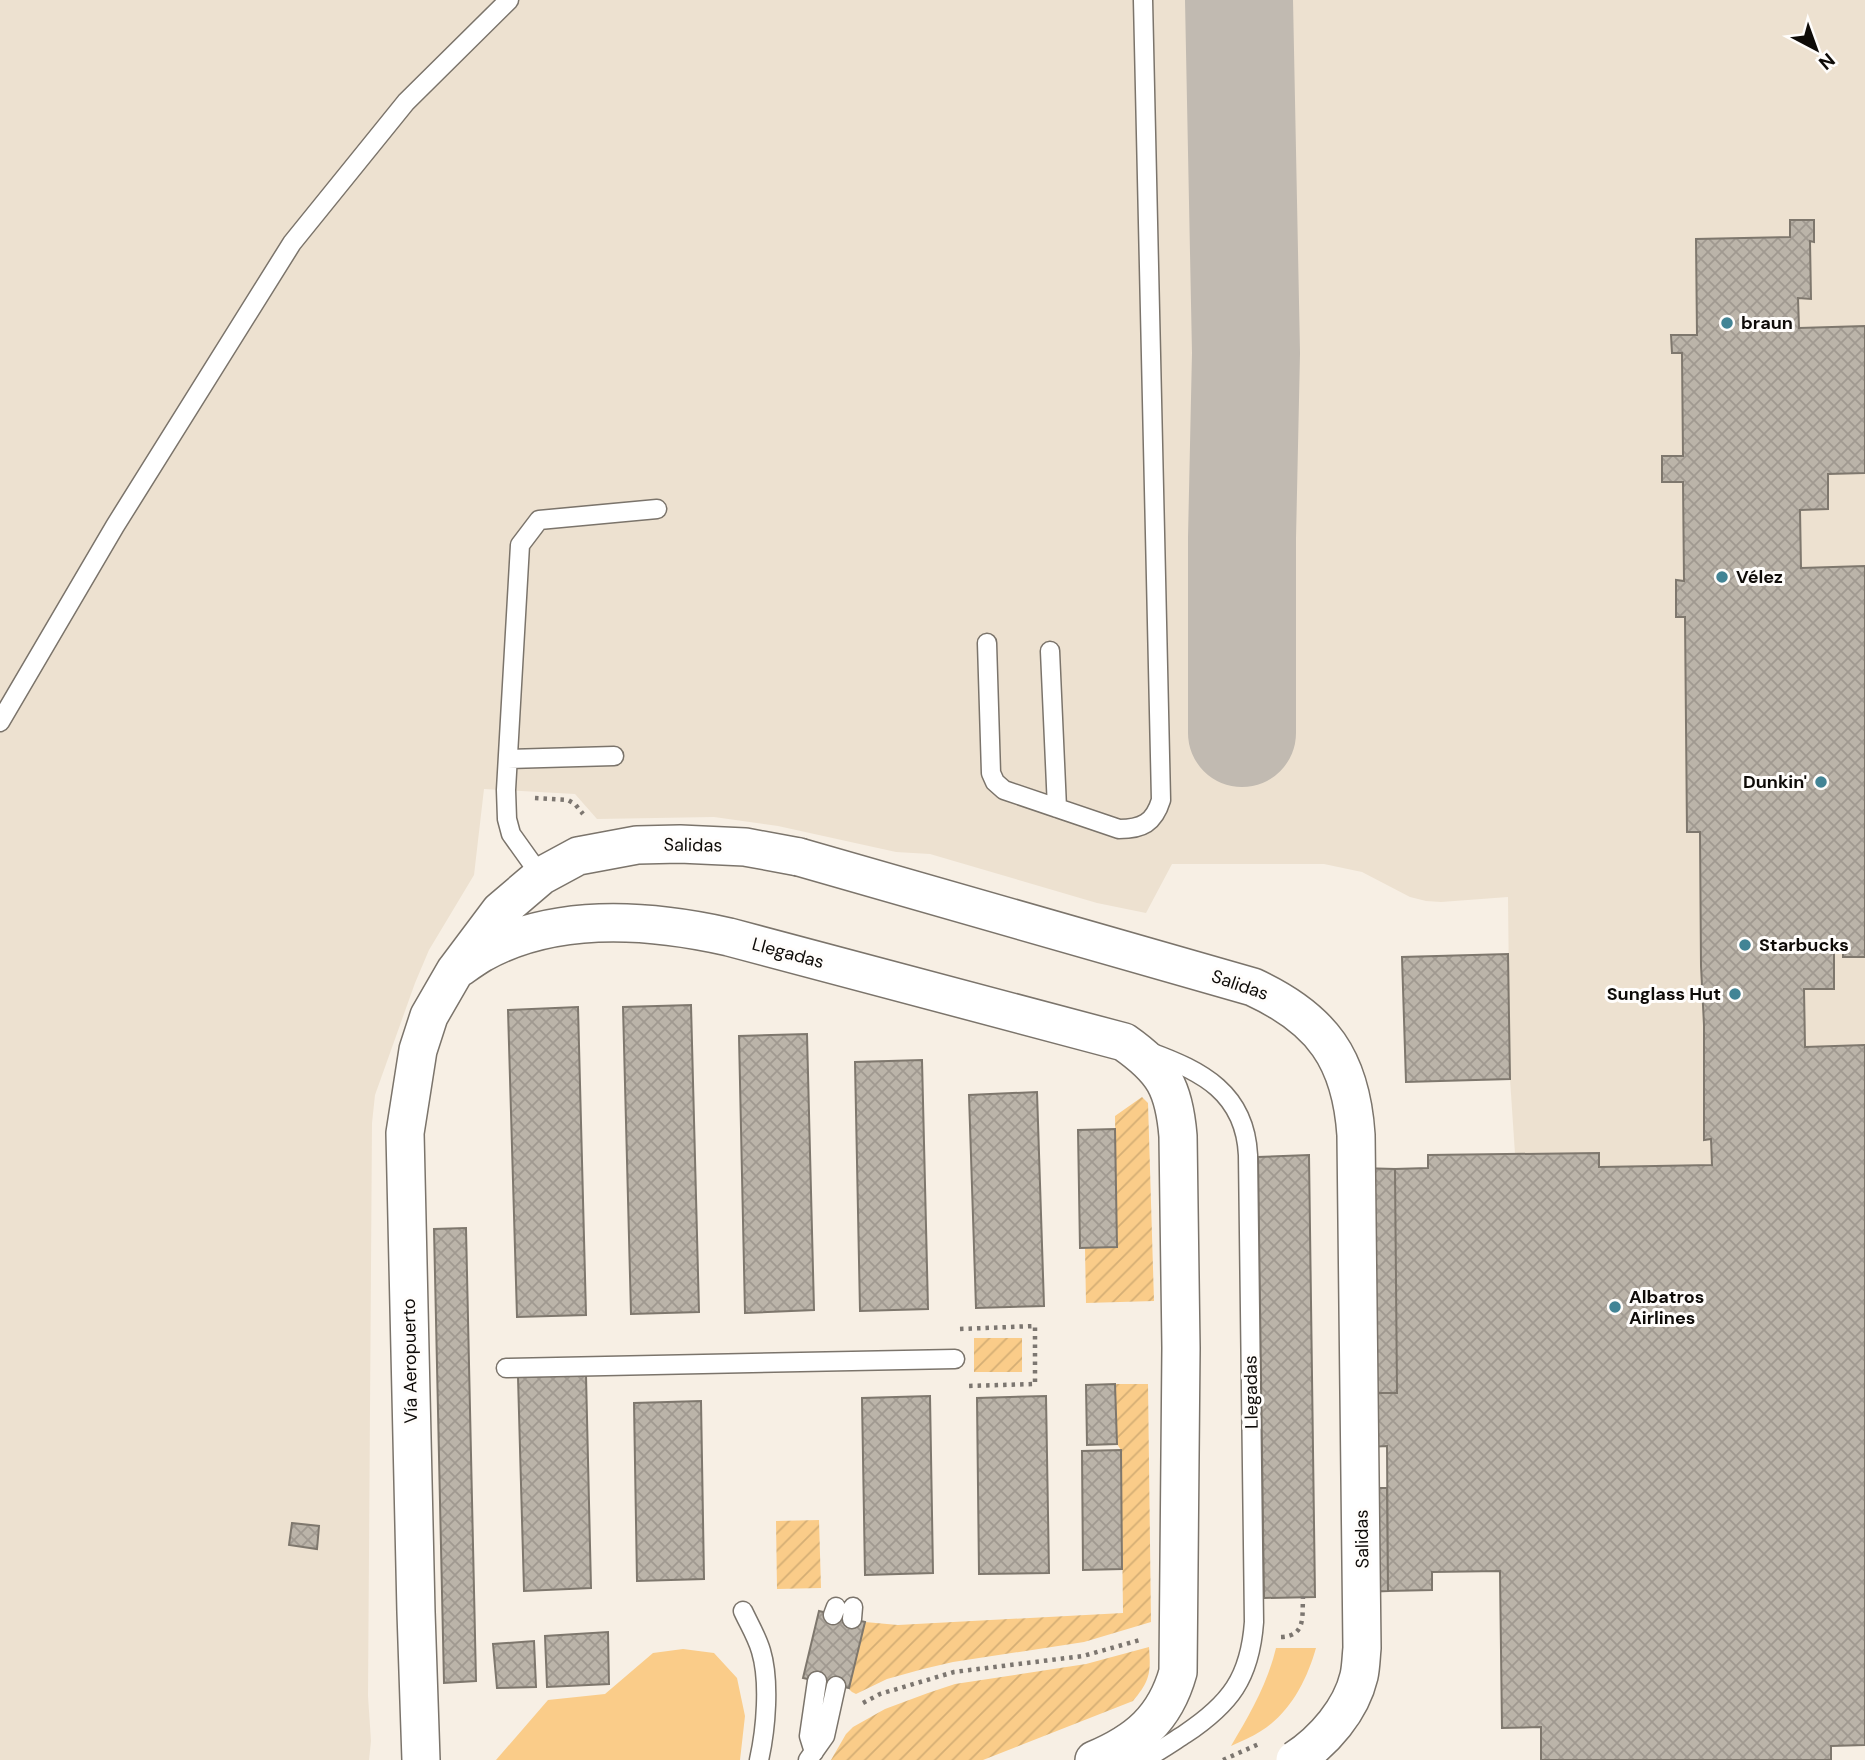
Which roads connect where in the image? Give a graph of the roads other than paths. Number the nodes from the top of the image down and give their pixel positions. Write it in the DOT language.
graph roads {
  1 [pos="509,0"];
  2 [pos="1143,0"];
  3 [pos="657,509"];
  4 [pos="987,643"];
  5 [pos="1050,651"];
  6 [pos="0,722"];
  7 [pos="614,756"];
  8 [pos="508,759"];
  9 [pos="1057,808"];
  10 [pos="541,876"];
  11 [pos="455,971"];
  12 [pos="1124,1042"];
  13 [pos="955,1359"];
  14 [pos="506,1368"];
  15 [pos="743,1611"];
  16 [pos="817,1681"];
  17 [pos="836,1686"];
  18 [pos="1280,1750"];
  19 [pos="811,1756"];
  20 [pos="421,1760"];
  21 [pos="759,1760"];
  22 [pos="1094,1760"];
  23 [pos="1143,1760"];
  1 -- 6 [label="lane"];
  2 -- 9 [label="lane"];
  3 -- 8 [label="lane"];
  4 -- 9 [label="lane"];
  5 -- 9 [label="lane"];
  7 -- 8 [label="lane"];
  8 -- 10 [label="lane"];
  10 -- 11 [label="street, Salidas"];
  10 -- 18 [label="street, Salidas, bridge"];
  11 -- 12 [label="street, Llegadas"];
  11 -- 20 [label="street, Vía Aeropuerto"];
  12 -- 22 [label="street, Llegadas"];
  12 -- 23 [label="lane, Llegadas"];
  13 -- 14 [label="lane"];
  15 -- 21 [label="lane"];
  16 -- 19 [label="lane"];
  17 -- 19 [label="lane"];
}
